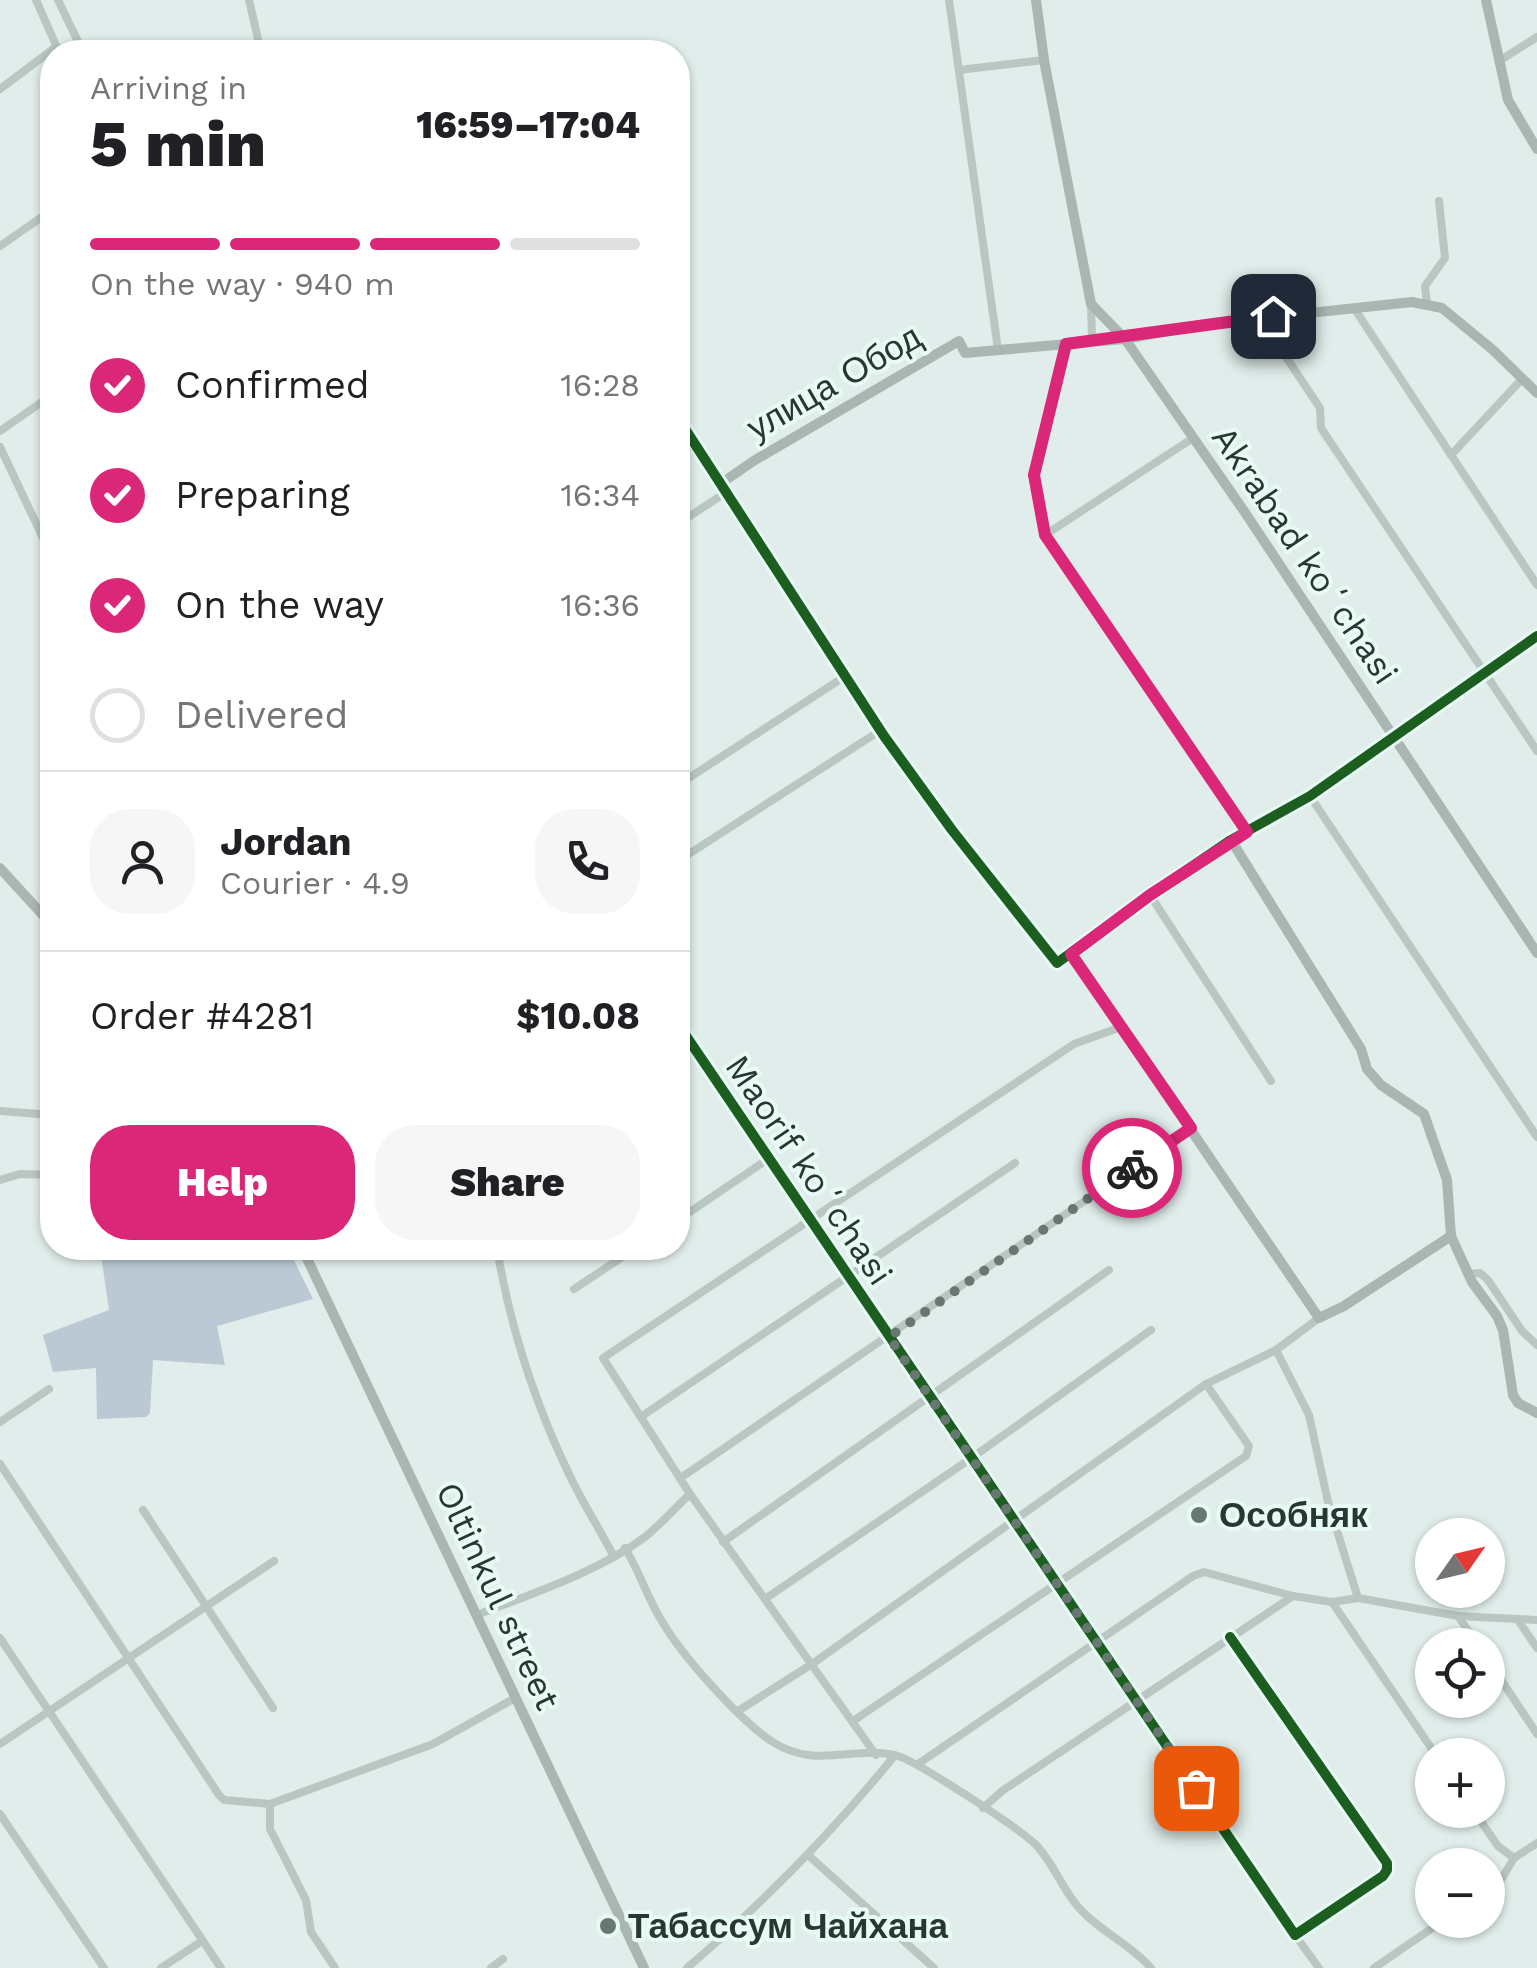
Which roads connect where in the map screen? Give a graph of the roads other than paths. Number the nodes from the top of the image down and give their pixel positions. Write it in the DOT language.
graph roads {
  1 [pos="36,0"];
  2 [pos="58,0"];
  3 [pos="249,0"];
  4 [pos="949,0"];
  5 [pos="1036,0"];
  6 [pos="1486,0"];
  7 [pos="1537,37"];
  8 [pos="54,40"];
  9 [pos="77,40"];
  10 [pos="259,40"];
  11 [pos="1044,60"];
  12 [pos="1499,61"];
  13 [pos="40,62"];
  14 [pos="959,70"];
  15 [pos="0,89"];
  16 [pos="1536,144"];
  17 [pos="1440,201"];
  18 [pos="40,218"];
  19 [pos="0,246"];
  20 [pos="1092,304"];
  21 [pos="1427,305"];
  22 [pos="1354,308"];
  23 [pos="1273,316"];
  24 [pos="1124,338"];
  25 [pos="1092,342"];
  26 [pos="1066,344"];
  27 [pos="998,350"];
  28 [pos="1522,380"];
  29 [pos="1537,393"];
  30 [pos="40,403"];
  31 [pos="0,415"];
  32 [pos="3,429"];
  33 [pos="690,437"];
  34 [pos="1193,438"];
  35 [pos="0,447"];
  36 [pos="1451,455"];
  37 [pos="723,489"];
  38 [pos="690,515"];
  39 [pos="39,528"];
  40 [pos="1045,535"];
  41 [pos="1537,585"];
  42 [pos="1537,636"];
  43 [pos="1484,670"];
  44 [pos="844,677"];
  45 [pos="881,730"];
  46 [pos="1394,736"];
  47 [pos="1537,751"];
  48 [pos="690,777"];
  49 [pos="1310,796"];
  50 [pos="1247,832"];
  51 [pos="1232,840"];
  52 [pos="690,853"];
  53 [pos="0,868"];
  54 [pos="1150,895"];
  55 [pos="40,912"];
  56 [pos="1071,954"];
  57 [pos="1537,954"];
  58 [pos="1121,1027"];
  59 [pos="690,1042"];
  60 [pos="1270,1080"];
  61 [pos="0,1111"];
  62 [pos="40,1113"];
  63 [pos="1191,1128"];
  64 [pos="1537,1137"];
  65 [pos="768,1158"];
  66 [pos="1015,1163"];
  67 [pos="40,1175"];
  68 [pos="0,1180"];
  69 [pos="690,1212"];
  70 [pos="809,1218"];
  71 [pos="1451,1236"];
  72 [pos="308,1260"];
  73 [pos="499,1260"];
  74 [pos="618,1260"];
  75 [pos="1109,1270"];
  76 [pos="1468,1274"];
  77 [pos="849,1278"];
  78 [pos="574,1289"];
  79 [pos="1319,1318"];
  80 [pos="1151,1330"];
  81 [pos="889,1337"];
  82 [pos="1537,1345"];
  83 [pos="1276,1350"];
  84 [pos="1206,1384"];
  85 [pos="49,1388"];
  86 [pos="928,1396"];
  87 [pos="1537,1413"];
  88 [pos="642,1416"];
  89 [pos="0,1422"];
  90 [pos="970,1459"];
  91 [pos="0,1464"];
  92 [pos="682,1477"];
  93 [pos="690,1494"];
  94 [pos="143,1510"];
  95 [pos="1013,1521"];
  96 [pos="724,1542"];
  97 [pos="625,1548"];
  98 [pos="613,1555"];
  99 [pos="274,1561"];
  100 [pos="1056,1582"];
  101 [pos="1293,1596"];
  102 [pos="1358,1598"];
  103 [pos="765,1599"];
  104 [pos="1332,1602"];
  105 [pos="206,1606"];
  106 [pos="477,1615"];
  107 [pos="1458,1616"];
  108 [pos="1518,1620"];
  109 [pos="1537,1620"];
  110 [pos="1466,1628"];
  111 [pos="1230,1637"];
  112 [pos="0,1638"];
  113 [pos="1095,1640"];
  114 [pos="1537,1648"];
  115 [pos="130,1657"];
  116 [pos="812,1664"];
  117 [pos="1505,1686"];
  118 [pos="515,1698"];
  119 [pos="1136,1700"];
  120 [pos="274,1708"];
  121 [pos="49,1711"];
  122 [pos="738,1711"];
  123 [pos="853,1721"];
  124 [pos="1537,1734"];
  125 [pos="1424,1738"];
  126 [pos="0,1744"];
  127 [pos="876,1754"];
  128 [pos="894,1755"];
  129 [pos="918,1764"];
  130 [pos="270,1804"];
  131 [pos="983,1808"];
  132 [pos="0,1814"];
  133 [pos="1486,1828"];
  134 [pos="1537,1843"];
  135 [pos="808,1855"];
  136 [pos="1514,1858"];
  137 [pos="1505,1872"];
  138 [pos="1294,1935"];
  139 [pos="1418,1938"];
  140 [pos="202,1941"];
  141 [pos="503,1959"];
  142 [pos="104,1968"];
  143 [pos="161,1968"];
  144 [pos="221,1968"];
  145 [pos="335,1968"];
  146 [pos="491,1968"];
  147 [pos="644,1968"];
  148 [pos="687,1968"];
  149 [pos="934,1968"];
  150 [pos="1151,1968"];
  151 [pos="1320,1968"];
  152 [pos="1374,1968"];
  1 -- 8 [label="street"];
  2 -- 9 [label="street"];
  3 -- 10 [label="street"];
  4 -- 14 [label="street"];
  5 -- 11 [label="street"];
  6 -- 12 [label="street"];
  7 -- 12 [label="street"];
  11 -- 14 [label="street"];
  11 -- 20 [label="street"];
  12 -- 16 [label="street"];
  13 -- 15 [label="street"];
  14 -- 27 [label="street"];
  17 -- 21 [label="street"];
  18 -- 19 [label="street"];
  20 -- 24 [label="street, Akrabad koʻchasi"];
  20 -- 25 [label="street"];
  21 -- 22 [label="street, улица Обод"];
  21 -- 28 [label="street"];
  22 -- 23 [label="street, улица Обод"];
  22 -- 36 [label="street"];
  23 -- 24 [label="street, улица Обод"];
  23 -- 43 [label="street"];
  24 -- 25 [label="street, улица Обод"];
  24 -- 34 [label="street, Akrabad koʻchasi"];
  25 -- 26 [label="street, улица Обод"];
  26 -- 27 [label="street, улица Обод"];
  26 -- 40 [label="street"];
  27 -- 37 [label="street, улица Обод"];
  28 -- 29 [label="street"];
  28 -- 36 [label="street"];
  30 -- 32 [label="street"];
  31 -- 32 [label="street"];
  33 -- 37 [label="street"];
  34 -- 40 [label="street"];
  34 -- 46 [label="street, Akrabad koʻchasi"];
  35 -- 39 [label="street"];
  36 -- 41 [label="street"];
  37 -- 38 [label="street"];
  37 -- 44 [label="street"];
  40 -- 50 [label="street"];
  42 -- 43 [label="street"];
  43 -- 46 [label="street"];
  43 -- 47 [label="street"];
  44 -- 45 [label="street"];
  44 -- 48 [label="street"];
  45 -- 52 [label="street"];
  45 -- 56 [label="street"];
  46 -- 49 [label="street"];
  46 -- 57 [label="street, Akrabad koʻchasi"];
  49 -- 50 [label="street"];
  49 -- 64 [label="street"];
  50 -- 51 [label="street"];
  51 -- 54 [label="street"];
  51 -- 71 [label="street"];
  53 -- 55 [label="street"];
  54 -- 56 [label="street"];
  54 -- 60 [label="street"];
  56 -- 58 [label="street"];
  58 -- 63 [label="street"];
  58 -- 70 [label="street"];
  59 -- 65 [label="street, Maorif koʻchasi"];
  61 -- 62 [label="street"];
  63 -- 79 [label="street"];
  63 -- 81 [label="street"];
  65 -- 69 [label="street, Maorif koʻchasi"];
  65 -- 70 [label="street, Maorif koʻchasi"];
  66 -- 77 [label="street"];
  67 -- 68 [label="street"];
  70 -- 77 [label="street, Maorif koʻchasi"];
  70 -- 88 [label="street, Maorif koʻchasi"];
  71 -- 76 [label="street"];
  71 -- 79 [label="street"];
  72 -- 106 [label="street, Oltinkul street"];
  73 -- 98 [label="street"];
  74 -- 78 [label="street"];
  75 -- 86 [label="street"];
  76 -- 82 [label="street"];
  76 -- 87 [label="street"];
  77 -- 81 [label="street, Maorif koʻchasi"];
  77 -- 88 [label="street, Maorif koʻchasi"];
  79 -- 83 [label="street"];
  80 -- 90 [label="street"];
  81 -- 86 [label="street, Maorif koʻchasi"];
  81 -- 92 [label="street, Maorif koʻchasi"];
  83 -- 84 [label="street"];
  83 -- 102 [label="street"];
  84 -- 95 [label="street"];
  84 -- 100 [label="street"];
  85 -- 89 [label="street"];
  86 -- 90 [label="street, Maorif koʻchasi"];
  86 -- 96 [label="street"];
  88 -- 92 [label="street"];
  90 -- 95 [label="street, Maorif koʻchasi"];
  90 -- 103 [label="street"];
  91 -- 115 [label="street"];
  92 -- 93 [label="street"];
  93 -- 96 [label="street"];
  93 -- 97 [label="street"];
  94 -- 105 [label="street"];
  95 -- 100 [label="street, Maorif koʻchasi"];
  95 -- 116 [label="street"];
  96 -- 103 [label="street"];
  97 -- 98 [label="street"];
  97 -- 122 [label="street"];
  98 -- 106 [label="street"];
  99 -- 105 [label="street"];
  100 -- 113 [label="street, Maorif koʻchasi"];
  100 -- 123 [label="street"];
  101 -- 104 [label="street"];
  101 -- 111 [label="street"];
  101 -- 113 [label="street"];
  102 -- 104 [label="street"];
  102 -- 107 [label="street"];
  103 -- 116 [label="street"];
  104 -- 125 [label="street"];
  105 -- 115 [label="street"];
  105 -- 120 [label="street"];
  106 -- 118 [label="street, Oltinkul street"];
  107 -- 108 [label="street"];
  107 -- 110 [label="street"];
  108 -- 109 [label="street"];
  108 -- 114 [label="street"];
  111 -- 119 [label="street"];
  111 -- 138 [label="street"];
  112 -- 121 [label="street"];
  113 -- 119 [label="street, Maorif koʻchasi"];
  113 -- 129 [label="street"];
  115 -- 121 [label="street"];
  115 -- 130 [label="street"];
  116 -- 122 [label="street"];
  116 -- 123 [label="street"];
  117 -- 124 [label="street"];
  118 -- 130 [label="street"];
  118 -- 147 [label="street, Oltinkul street"];
  119 -- 131 [label="street"];
  119 -- 138 [label="street, Maorif koʻchasi"];
  121 -- 126 [label="street"];
  121 -- 140 [label="street"];
  122 -- 127 [label="street"];
  123 -- 127 [label="street"];
  127 -- 128 [label="street"];
  128 -- 129 [label="street"];
  128 -- 135 [label="street"];
  129 -- 131 [label="street"];
  130 -- 145 [label="street"];
  131 -- 150 [label="street"];
  132 -- 142 [label="street"];
  133 -- 136 [label="street"];
  134 -- 136 [label="street"];
  135 -- 148 [label="street"];
  135 -- 149 [label="street"];
  136 -- 137 [label="street"];
  138 -- 151 [label="street, Maorif koʻchasi"];
  139 -- 152 [label="street"];
  140 -- 143 [label="street"];
  140 -- 144 [label="street"];
  141 -- 146 [label="street"];
}
